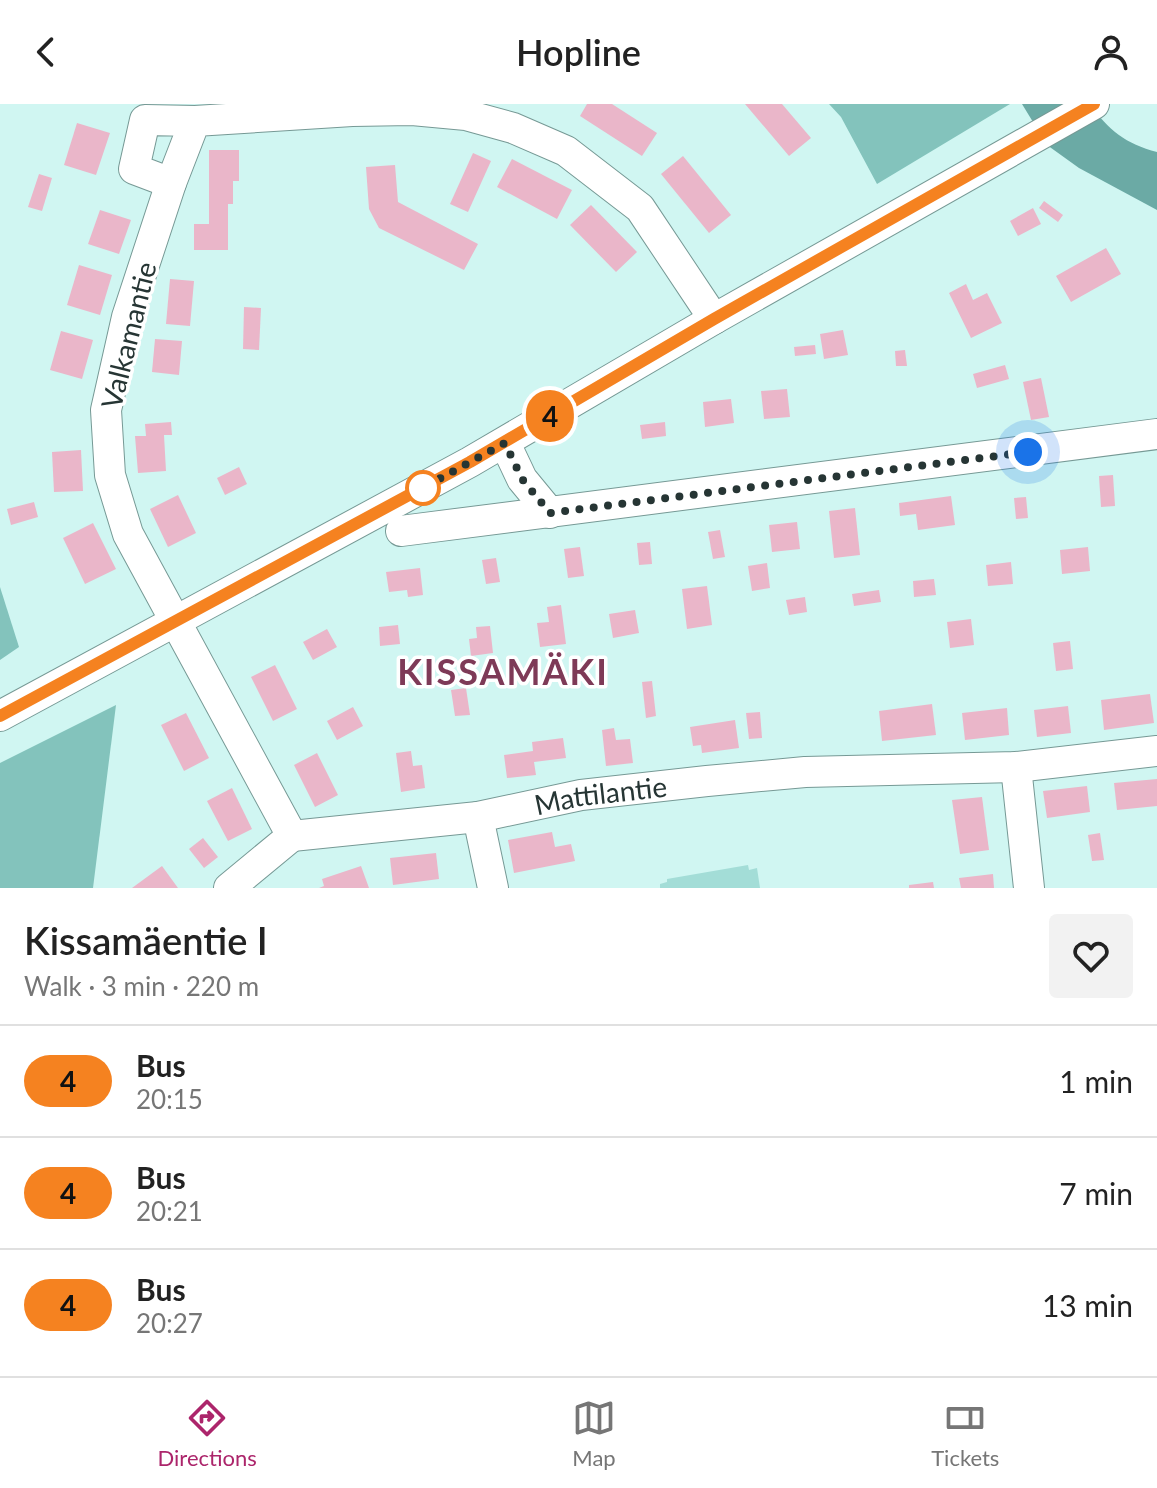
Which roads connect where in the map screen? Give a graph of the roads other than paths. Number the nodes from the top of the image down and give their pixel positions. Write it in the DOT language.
graph roads {
  1 [pos="1094,104"];
  2 [pos="195,121"];
  3 [pos="171,183"];
  4 [pos="714,319"];
  5 [pos="1157,434"];
  6 [pos="505,443"];
  7 [pos="550,513"];
  8 [pos="401,531"];
  9 [pos="174,620"];
  10 [pos="0,716"];
  11 [pos="1157,751"];
  12 [pos="1016,767"];
  13 [pos="478,817"];
  14 [pos="292,836"];
  15 [pos="229,888"];
  16 [pos="493,888"];
  17 [pos="1029,888"];
  1 -- 4 [label="street"];
  2 -- 3 [label="street, Valkamantie"];
  2 -- 3 [label="street"];
  2 -- 4 [label="street"];
  3 -- 9 [label="street, Valkamantie"];
  4 -- 6 [label="street"];
  5 -- 7 [label="street"];
  6 -- 7 [label="street"];
  6 -- 9 [label="street"];
  7 -- 8 [label="street"];
  9 -- 10 [label="street"];
  9 -- 14 [label="street"];
  11 -- 12 [label="street, Mattilantie"];
  12 -- 13 [label="street, Mattilantie"];
  12 -- 17 [label="street"];
  13 -- 14 [label="street, Mattilantie"];
  13 -- 16 [label="street"];
  14 -- 15 [label="street"];
}
